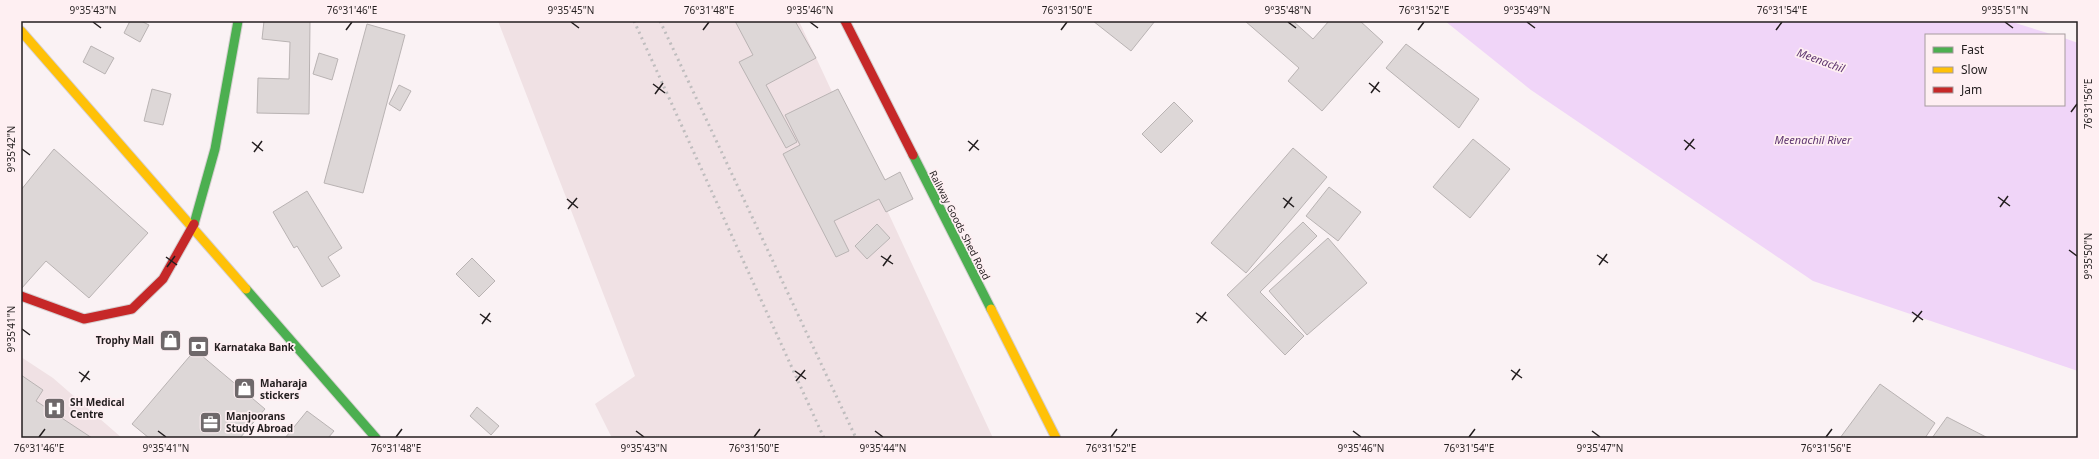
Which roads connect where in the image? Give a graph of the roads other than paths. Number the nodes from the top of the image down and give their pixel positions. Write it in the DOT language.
graph roads {
  1 [pos="238,21"];
  2 [pos="845,21"];
  3 [pos="21,31"];
  4 [pos="193,227"];
  5 [pos="21,296"];
  6 [pos="376,438"];
  7 [pos="1056,438"];
  1 -- 4 [label="street"];
  2 -- 7 [label="street, Railway Goods Shed Road"];
  3 -- 4 [label="street"];
  4 -- 5 [label="street"];
  4 -- 6 [label="street"];
}
